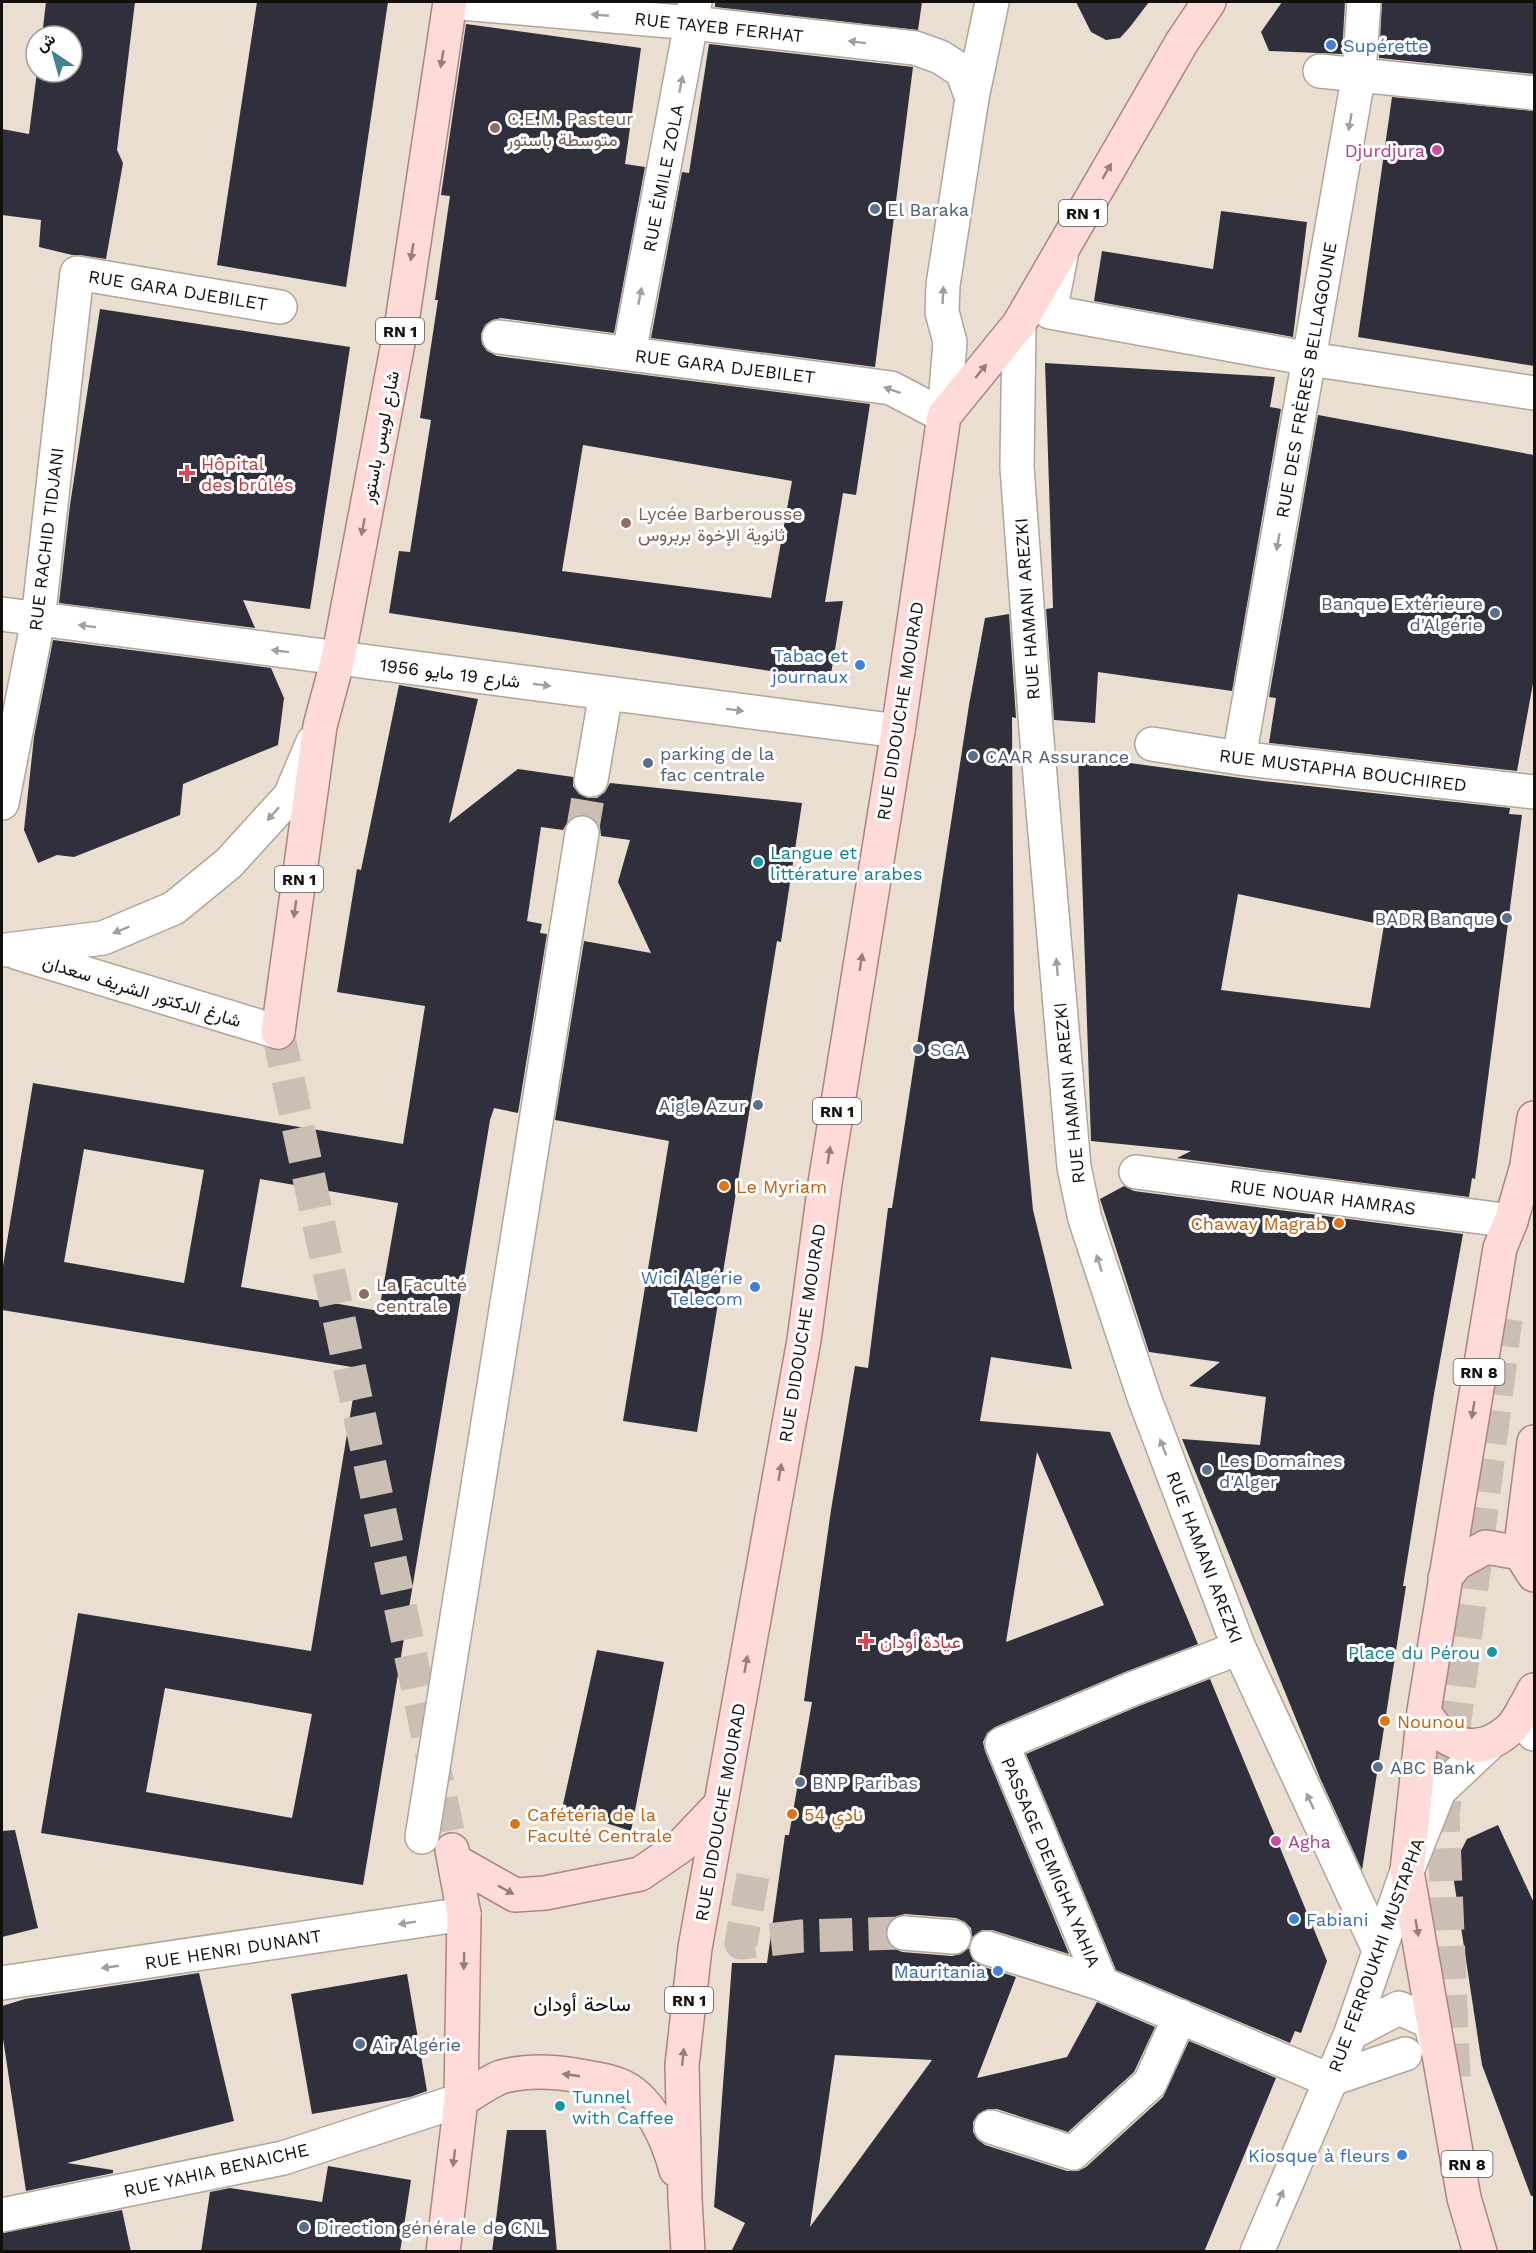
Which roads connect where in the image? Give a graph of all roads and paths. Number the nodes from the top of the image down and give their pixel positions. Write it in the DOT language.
graph roads {
  1 [pos="450,2"];
  2 [pos="992,2"];
  3 [pos="1209,2"];
  4 [pos="1364,2"];
  5 [pos="694,12"];
  6 [pos="1320,71"];
  7 [pos="1359,73"];
  8 [pos="1534,93"];
  9 [pos="972,98"];
  10 [pos="1062,248"];
  11 [pos="77,273"];
  12 [pos="280,307"];
  13 [pos="1019,324"];
  14 [pos="499,337"];
  15 [pos="629,354"];
  16 [pos="1310,358"];
  17 [pos="1534,393"];
  18 [pos="944,416"];
  19 [pos="2,614"];
  20 [pos="38,620"];
  21 [pos="338,659"];
  22 [pos="606,693"];
  23 [pos="320,726"];
  24 [pos="898,731"];
  25 [pos="1152,744"];
  26 [pos="1239,758"];
  27 [pos="591,780"];
  28 [pos="1534,792"];
  29 [pos="2,803"];
  30 [pos="582,833"];
  31 [pos="4,949"];
  32 [pos="278,1032"];
  33 [pos="1534,1118"];
  34 [pos="1136,1173"];
  35 [pos="1531,1176"];
  36 [pos="1511,1221"];
  37 [pos="1506,1319"];
  38 [pos="1534,1442"];
  39 [pos="1527,1564"];
  40 [pos="1445,1578"];
  41 [pos="1239,1648"];
  42 [pos="1424,1711"];
  43 [pos="1531,1711"];
  44 [pos="1491,1742"];
  45 [pos="721,1804"];
  46 [pos="422,1837"];
  47 [pos="1407,1870"];
  48 [pos="1343,1873"];
  49 [pos="465,1914"];
  50 [pos="904,1932"];
  51 [pos="954,1937"];
  52 [pos="987,1948"];
  53 [pos="1379,1950"];
  54 [pos="2,1983"];
  55 [pos="1102,1984"];
  56 [pos="1180,2016"];
  57 [pos="1351,2032"];
  58 [pos="1405,2054"];
  59 [pos="1447,2068"];
  60 [pos="1329,2080"];
  61 [pos="461,2100"];
  62 [pos="991,2127"];
  63 [pos="685,2199"];
  64 [pos="2,2215"];
  65 [pos="443,2252"];
  66 [pos="688,2252"];
  67 [pos="1257,2252"];
  68 [pos="1480,2252"];
  5 -- 1 [label="street, RUE TAYEB FERHAT, one-way"];
  1 -- 21 [label="main road, شارع لويس باستور / RN 1, one-way"];
  2 -- 9 [label="street"];
  10 -- 3 [label="main road, RN 1, one-way"];
  4 -- 7 [label="street, RUE DES FRÈRES BELLAGOUNE"];
  9 -- 5 [label="street, RUE TAYEB FERHAT, one-way"];
  15 -- 5 [label="street, RUE ÉMILE ZOLA, one-way"];
  6 -- 7 [label="street"];
  7 -- 8 [label="street"];
  7 -- 16 [label="street, RUE DES FRÈRES BELLAGOUNE, one-way"];
  18 -- 9 [label="street, one-way"];
  10 -- 13 [label="main road, RN 1"];
  10 -- 16 [label="street"];
  11 -- 12 [label="street, RUE GARA DJEBILET"];
  11 -- 20 [label="street, RUE RACHID TIDJANI"];
  18 -- 13 [label="main road, RN 1, one-way"];
  41 -- 13 [label="street, RUE HAMANI AREZKI, one-way"];
  14 -- 15 [label="street, RUE GARA DJEBILET"];
  18 -- 15 [label="street, RUE GARA DJEBILET, one-way"];
  16 -- 17 [label="street"];
  16 -- 26 [label="street, RUE DES FRÈRES BELLAGOUNE, one-way"];
  18 -- 24 [label="main road, RUE DIDOUCHE MOURAD / RN 1"];
  19 -- 20 [label="street, شارع 19 مايو 1956"];
  21 -- 20 [label="street, شارع 19 مايو 1956, one-way"];
  20 -- 29 [label="street, RUE RACHID TIDJANI"];
  21 -- 22 [label="street, شارع 19 مايو 1956, one-way"];
  21 -- 23 [label="main road, RN 1"];
  22 -- 24 [label="street, شارع 19 مايو 1956, one-way"];
  22 -- 27 [label="street"];
  23 -- 31 [label="street, شارغ الدكتور الشريف سعدان / RN 1, one-way"];
  23 -- 32 [label="main road, RN 1, one-way"];
  45 -- 24 [label="main road, RUE DIDOUCHE MOURAD / RN 1, one-way"];
  25 -- 26 [label="street, RUE MUSTAPHA BOUCHIRED"];
  26 -- 28 [label="street, RUE MUSTAPHA BOUCHIRED"];
  30 -- 46 [label="street"];
  31 -- 32 [label="street, شارغ الدكتور الشريف سعدان / RN 1"];
  33 -- 35 [label="main road, RN 8"];
  34 -- 36 [label="street, RUE NOUAR HAMRAS"];
  35 -- 36 [label="main road, RN 8"];
  35 -- 37 [label="main road, RN 8"];
  36 -- 40 [label="main road, RN 8, one-way"];
  38 -- 39 [label="main road"];
  39 -- 40 [label="main road"];
  40 -- 42 [label="main road"];
  48 -- 41 [label="street, RUE HAMANI AREZKI, one-way"];
  41 -- 55 [label="street, PASSAGE DEMIGHA YAHIA"];
  42 -- 44 [label="main road"];
  42 -- 47 [label="main road"];
  43 -- 44 [label="main road"];
  44 -- 47 [label="street, RUE FERROUKHI MUSTAPHA"];
  49 -- 45 [label="main road, one-way"];
  63 -- 45 [label="main road, RUE DIDOUCHE MOURAD / RN 1, one-way"];
  47 -- 48 [label="street"];
  47 -- 53 [label="street, RUE FERROUKHI MUSTAPHA"];
  47 -- 59 [label="main road, one-way"];
  48 -- 53 [label="street, RUE HAMANI AREZKI"];
  49 -- 54 [label="street, RUE HENRI DUNANT, one-way"];
  49 -- 61 [label="main road, one-way"];
  50 -- 51 [label="street"];
  52 -- 55 [label="street"];
  53 -- 57 [label="street, RUE FERROUKHI MUSTAPHA"];
  55 -- 56 [label="street"];
  56 -- 60 [label="street"];
  56 -- 62 [label="street"];
  57 -- 59 [label="street"];
  57 -- 60 [label="street, RUE FERROUKHI MUSTAPHA"];
  58 -- 60 [label="street"];
  59 -- 68 [label="main road, RN 8"];
  67 -- 60 [label="street, RUE FERROUKHI MUSTAPHA, one-way"];
  63 -- 61 [label="main road, RN 1, one-way"];
  61 -- 64 [label="street, RUE YAHIA BENAICHE"];
  61 -- 65 [label="main road, one-way"];
  63 -- 66 [label="main road, RUE DIDOUCHE MOURAD / RN 1"];
}
